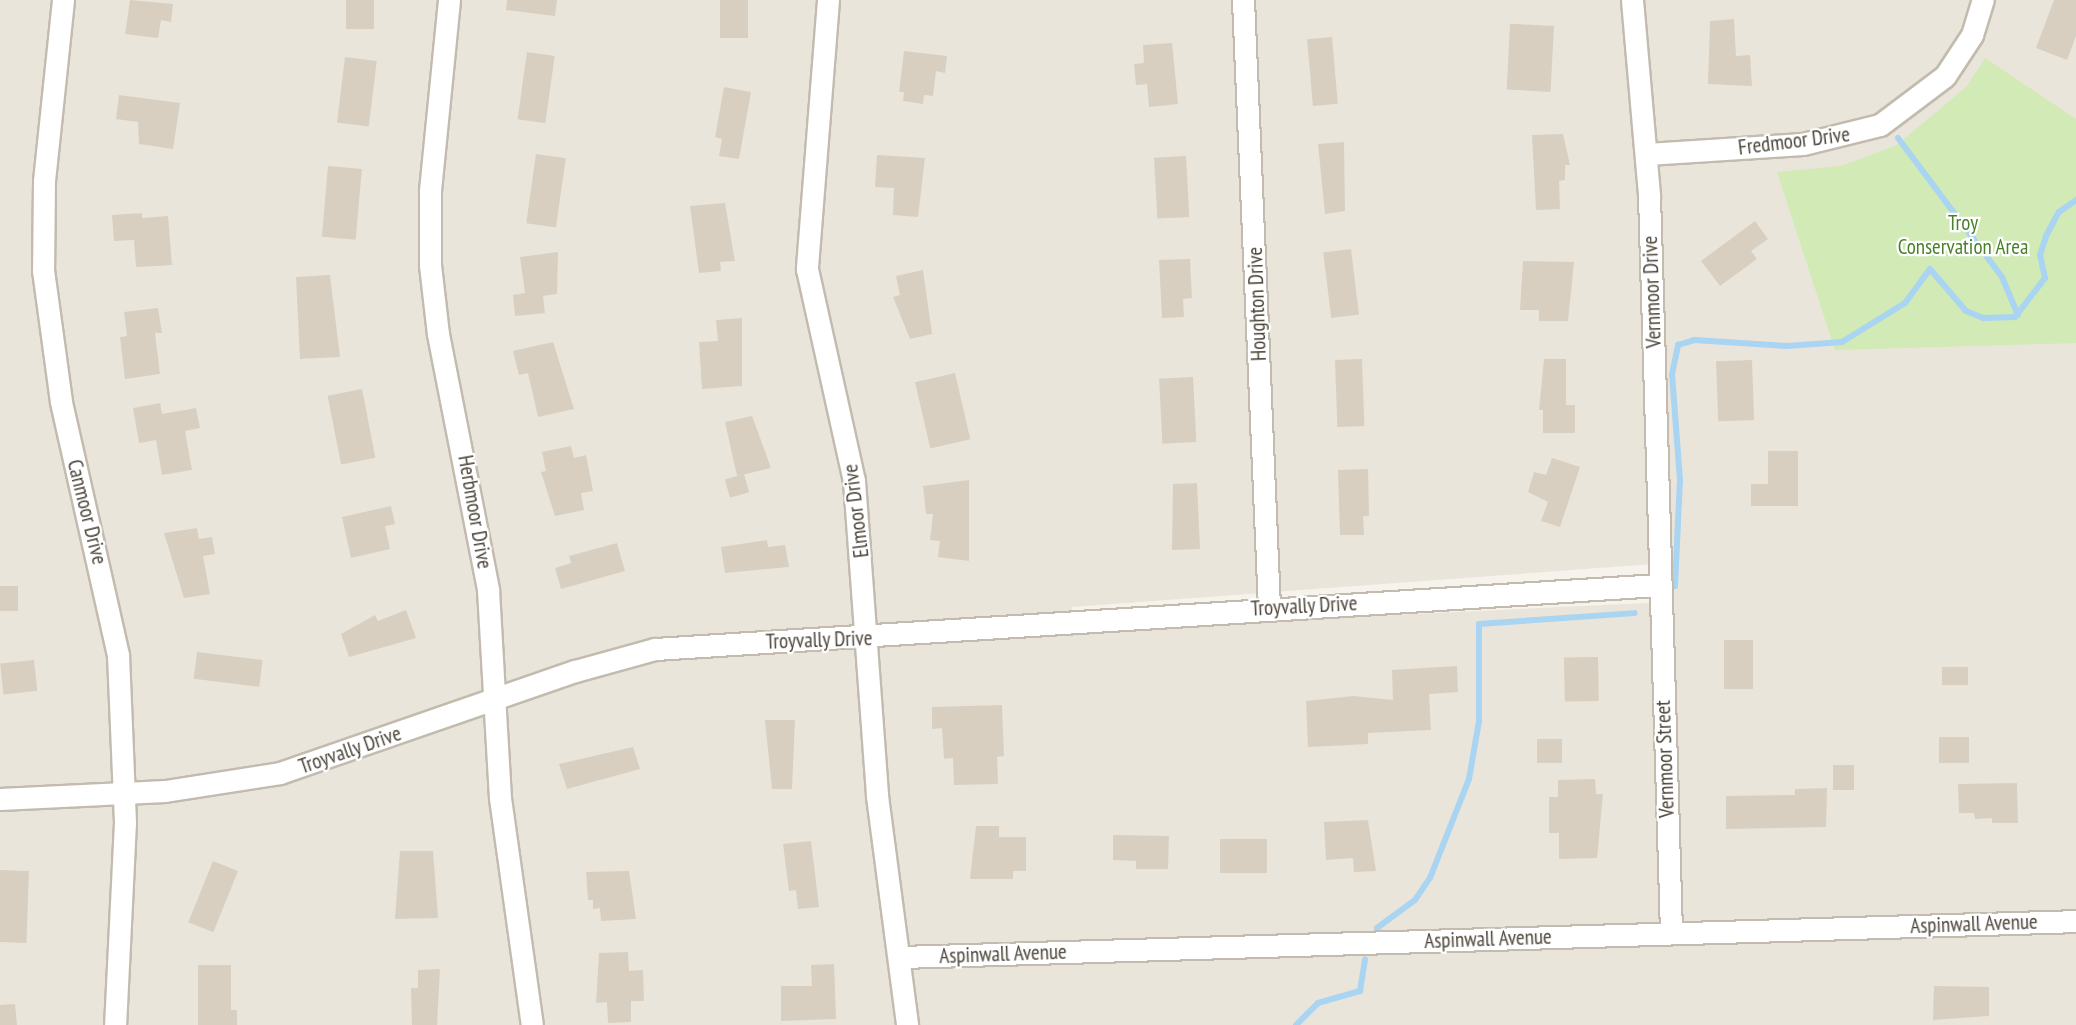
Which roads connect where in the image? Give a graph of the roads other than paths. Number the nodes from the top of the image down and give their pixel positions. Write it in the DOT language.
graph roads {
  1 [pos="63,0"];
  2 [pos="449,0"];
  3 [pos="828,0"];
  4 [pos="1244,0"];
  5 [pos="1632,0"];
  6 [pos="1983,0"];
  7 [pos="1647,154"];
  8 [pos="1659,585"];
  9 [pos="1269,608"];
  10 [pos="867,639"];
  11 [pos="495,699"];
  12 [pos="125,794"];
  13 [pos="0,799"];
  14 [pos="2076,921"];
  15 [pos="1671,933"];
  16 [pos="901,957"];
  17 [pos="115,1025"];
  18 [pos="532,1025"];
  19 [pos="907,1025"];
  1 -- 12 [label="street, Canmoor Drive"];
  2 -- 11 [label="street, Herbmoor Drive"];
  3 -- 10 [label="street, Elmoor Drive"];
  4 -- 9 [label="street, Houghton Drive"];
  5 -- 7 [label="street, Vernmoor Drive"];
  6 -- 7 [label="street, Fredmoor Drive"];
  7 -- 8 [label="street, Vernmoor Drive"];
  8 -- 9 [label="street, Troyvally Drive"];
  8 -- 15 [label="street, Vernmoor Street"];
  9 -- 10 [label="street, Troyvally Drive"];
  10 -- 11 [label="street, Troyvally Drive"];
  10 -- 16 [label="street, Elmoor Drive"];
  11 -- 12 [label="street, Troyvally Drive"];
  11 -- 18 [label="street, Herbmoor Drive"];
  12 -- 13 [label="street, Troyvally Drive"];
  12 -- 17 [label="street, Canmoor Drive"];
  14 -- 15 [label="street, Aspinwall Avenue"];
  15 -- 16 [label="street, Aspinwall Avenue"];
  16 -- 19 [label="street, Elmoor Drive"];
}
